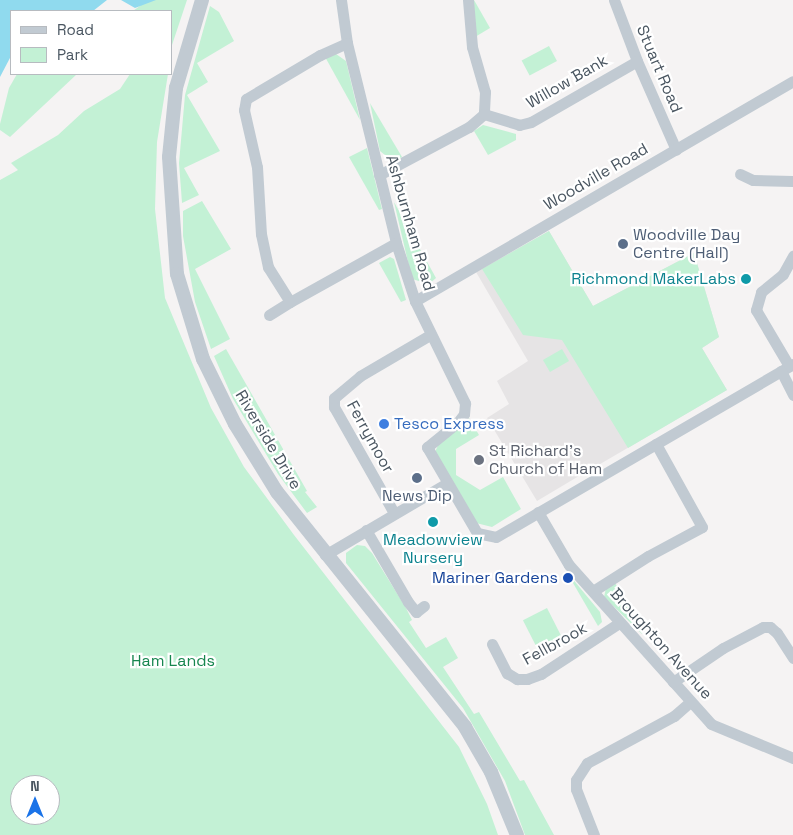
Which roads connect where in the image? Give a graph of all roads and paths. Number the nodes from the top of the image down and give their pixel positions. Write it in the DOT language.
graph roads {
  1 [pos="202,0"];
  2 [pos="341,0"];
  3 [pos="468,0"];
  4 [pos="614,0"];
  5 [pos="347,43"];
  6 [pos="637,61"];
  7 [pos="793,82"];
  8 [pos="484,114"];
  9 [pos="676,150"];
  10 [pos="740,174"];
  11 [pos="379,175"];
  12 [pos="793,181"];
  13 [pos="396,243"];
  14 [pos="793,256"];
  15 [pos="415,301"];
  16 [pos="290,302"];
  17 [pos="270,315"];
  18 [pos="430,335"];
  19 [pos="788,367"];
  20 [pos="793,395"];
  21 [pos="656,444"];
  22 [pos="447,484"];
  23 [pos="538,512"];
  24 [pos="394,514"];
  25 [pos="366,530"];
  26 [pos="326,555"];
  27 [pos="593,591"];
  28 [pos="424,606"];
  29 [pos="619,623"];
  30 [pos="492,644"];
  31 [pos="793,658"];
  32 [pos="673,682"];
  33 [pos="690,702"];
  34 [pos="793,742"];
  35 [pos="790,755"];
  36 [pos="516,835"];
  37 [pos="594,835"];
  1 -- 26 [label="street, Riverside Drive"];
  2 -- 5 [label="street, Ashburnham Road"];
  3 -- 8 [label="street"];
  4 -- 6 [label="street, Stuart Road"];
  5 -- 11 [label="street, Ashburnham Road"];
  5 -- 16 [label="street"];
  6 -- 8 [label="street, Willow Bank"];
  6 -- 9 [label="street, Stuart Road"];
  7 -- 9 [label="street, Woodville Road"];
  8 -- 11 [label="street"];
  9 -- 15 [label="street, Woodville Road"];
  10 -- 12 [label="street"];
  11 -- 13 [label="street, Ashburnham Road"];
  13 -- 15 [label="street, Ashburnham Road"];
  13 -- 16 [label="street"];
  14 -- 19 [label="street"];
  15 -- 18 [label="street, Ashburnham Road"];
  16 -- 17 [label="street"];
  18 -- 22 [label="street, Ashburnham Road"];
  18 -- 24 [label="street, Ferrymoor"];
  19 -- 20 [label="street"];
  19 -- 21 [label="street, Ashburnham Road"];
  21 -- 23 [label="street, Ashburnham Road"];
  21 -- 27 [label="street"];
  22 -- 23 [label="street, Ashburnham Road"];
  22 -- 24 [label="street"];
  23 -- 27 [label="street, Broughton Avenue"];
  24 -- 25 [label="street"];
  25 -- 26 [label="street"];
  25 -- 28 [label="street"];
  26 -- 36 [label="street, Riverside Drive"];
  27 -- 29 [label="street, Broughton Avenue"];
  29 -- 30 [label="street, Fellbrook"];
  29 -- 32 [label="street, Broughton Avenue"];
  31 -- 32 [label="street"];
  32 -- 33 [label="street, Broughton Avenue"];
  33 -- 35 [label="street, Broughton Avenue"];
  33 -- 37 [label="street"];
  34 -- 35 [label="street"];
}
